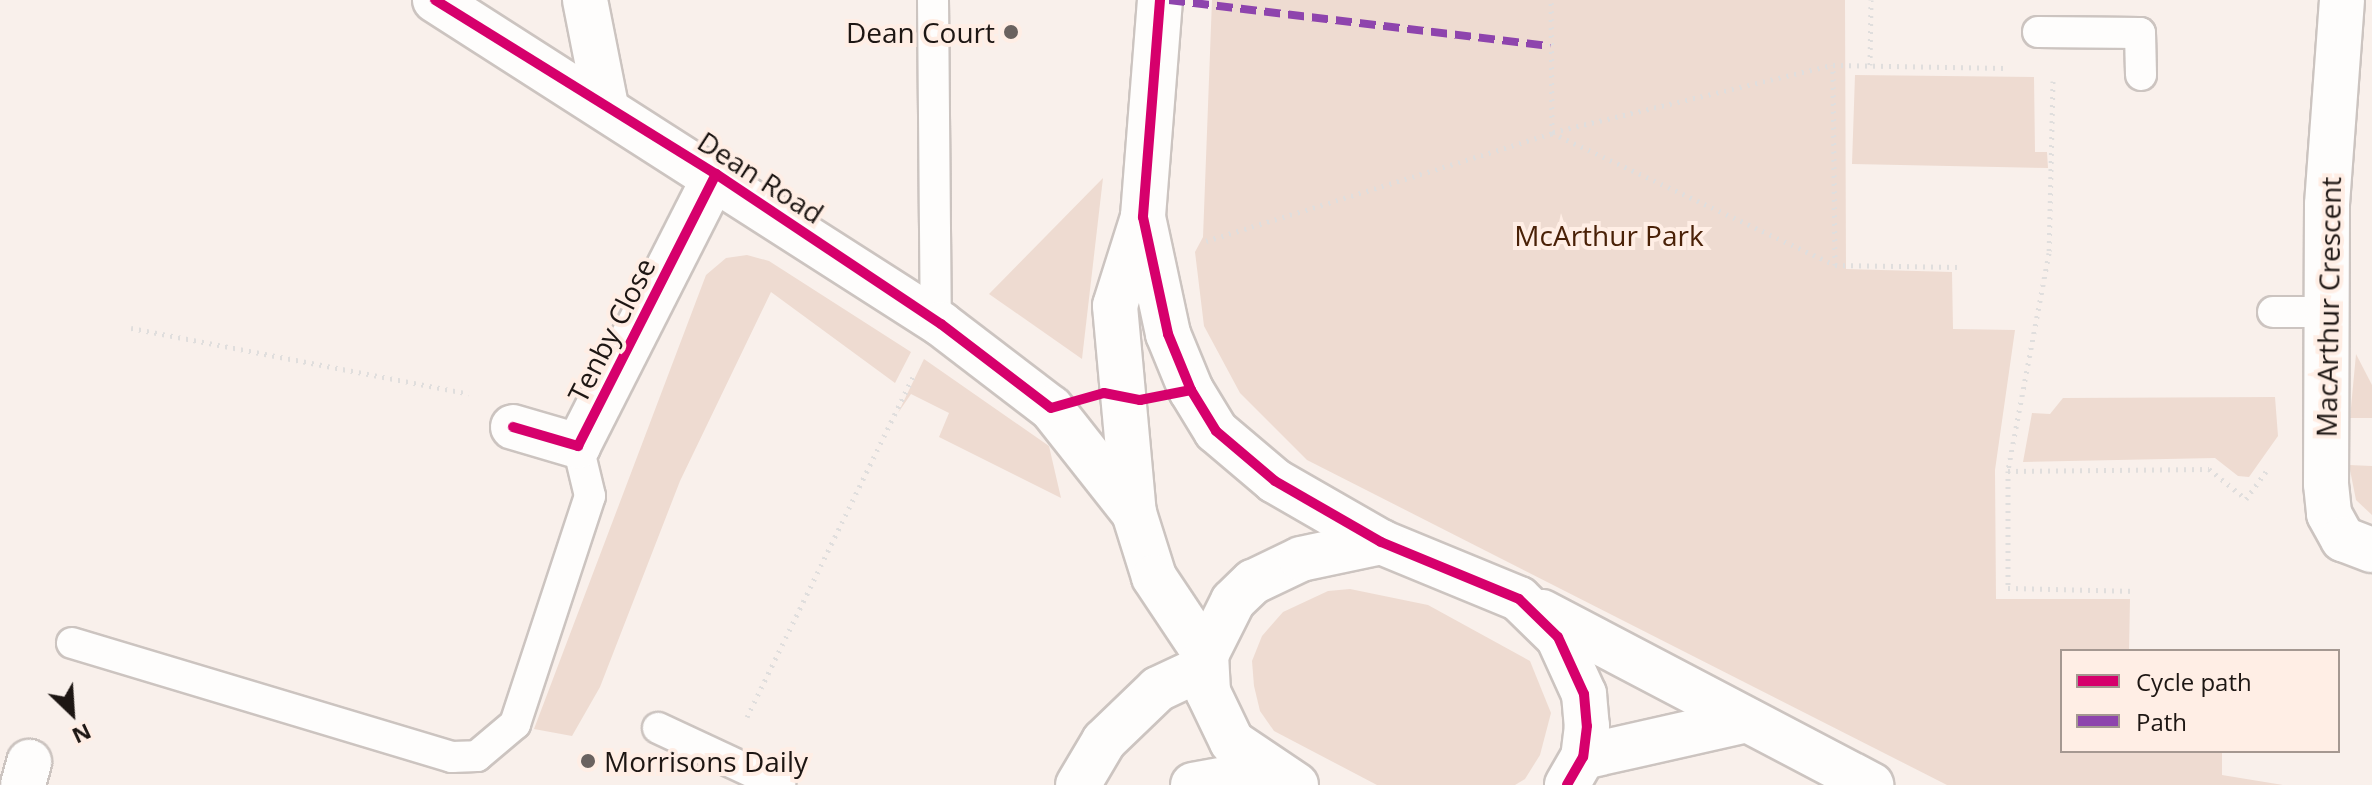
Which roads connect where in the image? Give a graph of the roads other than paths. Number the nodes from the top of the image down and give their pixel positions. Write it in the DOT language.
graph roads {
  1 [pos="435,0"];
  2 [pos="585,0"];
  3 [pos="933,0"];
  4 [pos="1160,0"];
  5 [pos="2352,28"];
  6 [pos="2045,32"];
  7 [pos="2141,75"];
  8 [pos="606,106"];
  9 [pos="716,174"];
  10 [pos="1143,217"];
  11 [pos="2273,312"];
  12 [pos="2325,312"];
  13 [pos="936,320"];
  14 [pos="513,427"];
  15 [pos="578,446"];
  16 [pos="1134,513"];
  17 [pos="1381,542"];
  18 [pos="2372,550"];
  19 [pos="1519,599"];
  20 [pos="72,643"];
  21 [pos="1206,661"];
  22 [pos="1747,720"];
  23 [pos="658,728"];
  24 [pos="1575,771"];
  25 [pos="1283,778"];
  26 [pos="780,785"];
  27 [pos="1078,785"];
  28 [pos="1193,785"];
  29 [pos="1871,785"];
  1 -- 8 [label="street, Dean Road"];
  2 -- 8 [label="street"];
  3 -- 13 [label="lane"];
  4 -- 10 [label="street"];
  5 -- 12 [label="street, MacArthur Crescent"];
  6 -- 7 [label="lane"];
  8 -- 9 [label="street, Dean Road"];
  9 -- 13 [label="street, Dean Road"];
  9 -- 15 [label="street, Tenby Close"];
  10 -- 16 [label="street"];
  10 -- 17 [label="street"];
  11 -- 12 [label="lane"];
  12 -- 18 [label="street, MacArthur Crescent"];
  13 -- 16 [label="street, Dean Road"];
  14 -- 15 [label="street, Tenby Close"];
  15 -- 20 [label="lane"];
  16 -- 21 [label="street"];
  17 -- 19 [label="street"];
  17 -- 21 [label="street"];
  19 -- 22 [label="street"];
  19 -- 24 [label="street"];
  21 -- 25 [label="street"];
  21 -- 27 [label="street"];
  22 -- 24 [label="street"];
  22 -- 29 [label="street"];
  23 -- 26 [label="lane"];
  25 -- 28 [label="street"];
}
